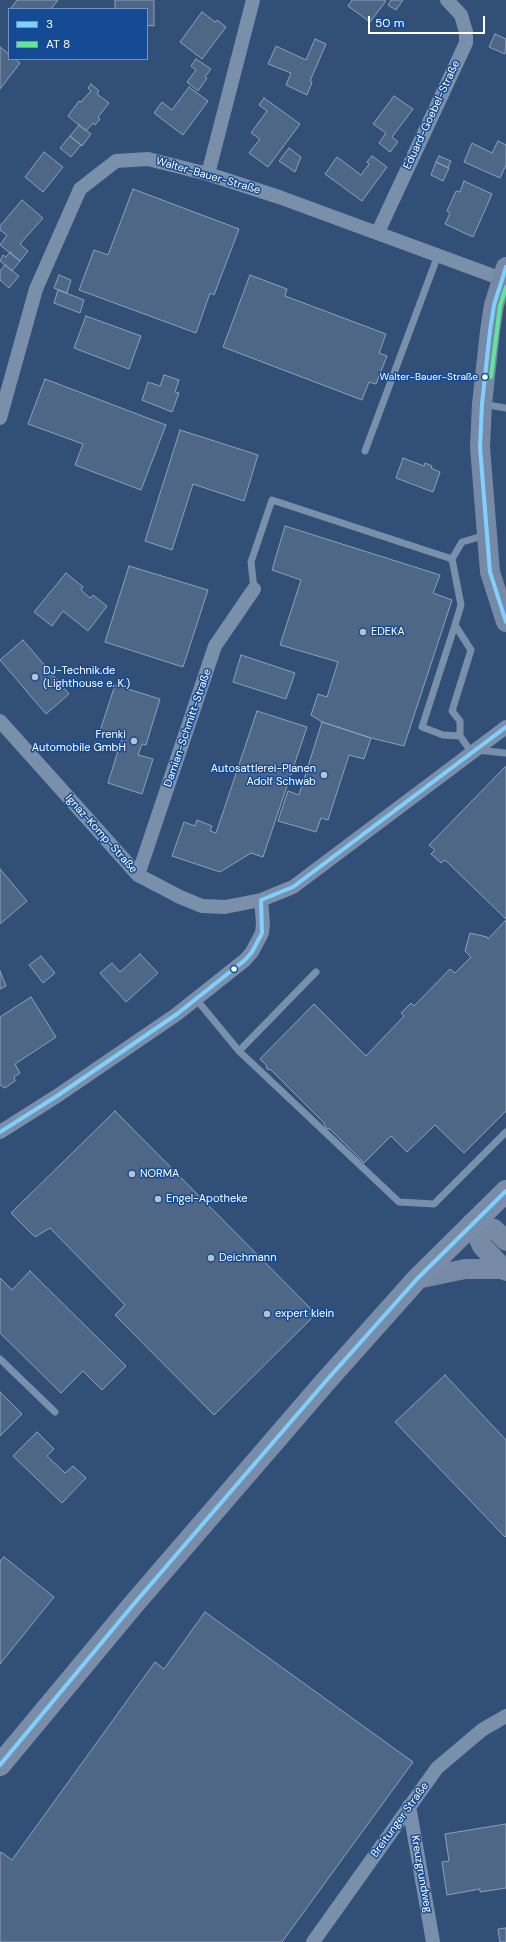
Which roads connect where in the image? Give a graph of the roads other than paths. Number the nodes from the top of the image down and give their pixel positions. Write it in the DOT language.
graph roads {
  1 [pos="253,0"];
  2 [pos="447,0"];
  3 [pos="208,174"];
  4 [pos="378,232"];
  5 [pos="438,255"];
  6 [pos="504,273"];
  7 [pos="482,404"];
  8 [pos="506,408"];
  9 [pos="0,418"];
  10 [pos="365,451"];
  11 [pos="487,535"];
  12 [pos="452,559"];
  13 [pos="254,588"];
  14 [pos="506,622"];
  15 [pos="455,625"];
  16 [pos="0,722"];
  17 [pos="506,727"];
  18 [pos="460,736"];
  19 [pos="474,751"];
  20 [pos="506,753"];
  21 [pos="138,875"];
  22 [pos="261,900"];
  23 [pos="316,972"];
  24 [pos="196,1000"];
  25 [pos="239,1051"];
  26 [pos="0,1132"];
  27 [pos="506,1132"];
  28 [pos="506,1191"];
  29 [pos="472,1223"];
  30 [pos="506,1241"];
  31 [pos="505,1270"];
  32 [pos="417,1280"];
  33 [pos="0,1358"];
  34 [pos="55,1412"];
  35 [pos="506,1716"];
  36 [pos="0,1765"];
  37 [pos="409,1806"];
  38 [pos="313,1942"];
  39 [pos="433,1942"];
  1 -- 3 [label="street"];
  2 -- 4 [label="street, Eduard-Goebel-Straße"];
  3 -- 4 [label="street, Walter-Bauer-Straße"];
  3 -- 9 [label="street, Walter-Bauer-Straße"];
  4 -- 5 [label="street, Walter-Bauer-Straße"];
  5 -- 6 [label="street, Walter-Bauer-Straße"];
  5 -- 10 [label="lane"];
  6 -- 7 [label="main road"];
  7 -- 8 [label="lane"];
  7 -- 11 [label="main road"];
  11 -- 12 [label="lane"];
  11 -- 14 [label="main road"];
  12 -- 13 [label="lane"];
  12 -- 15 [label="lane"];
  13 -- 21 [label="street, Damian-Schmitt-Straße"];
  15 -- 18 [label="lane"];
  15 -- 18 [label="lane"];
  16 -- 21 [label="street, Ignaz-Komp-Straße"];
  17 -- 19 [label="street, Ignaz-Komp-Straße"];
  18 -- 19 [label="lane"];
  19 -- 20 [label="lane"];
  19 -- 22 [label="street, Ignaz-Komp-Straße"];
  21 -- 22 [label="street, Ignaz-Komp-Straße"];
  22 -- 24 [label="street"];
  23 -- 25 [label="lane"];
  24 -- 25 [label="lane"];
  24 -- 26 [label="street"];
  25 -- 27 [label="lane"];
  28 -- 29 [label="main road"];
  29 -- 30 [label="main road"];
  29 -- 31 [label="main road"];
  29 -- 32 [label="main road"];
  31 -- 32 [label="main road"];
  32 -- 36 [label="main road"];
  33 -- 34 [label="lane"];
  35 -- 37 [label="street, Breitunger Straße"];
  37 -- 38 [label="street, Breitunger Straße"];
  37 -- 39 [label="street, Kreuzgrundweg"];
}
